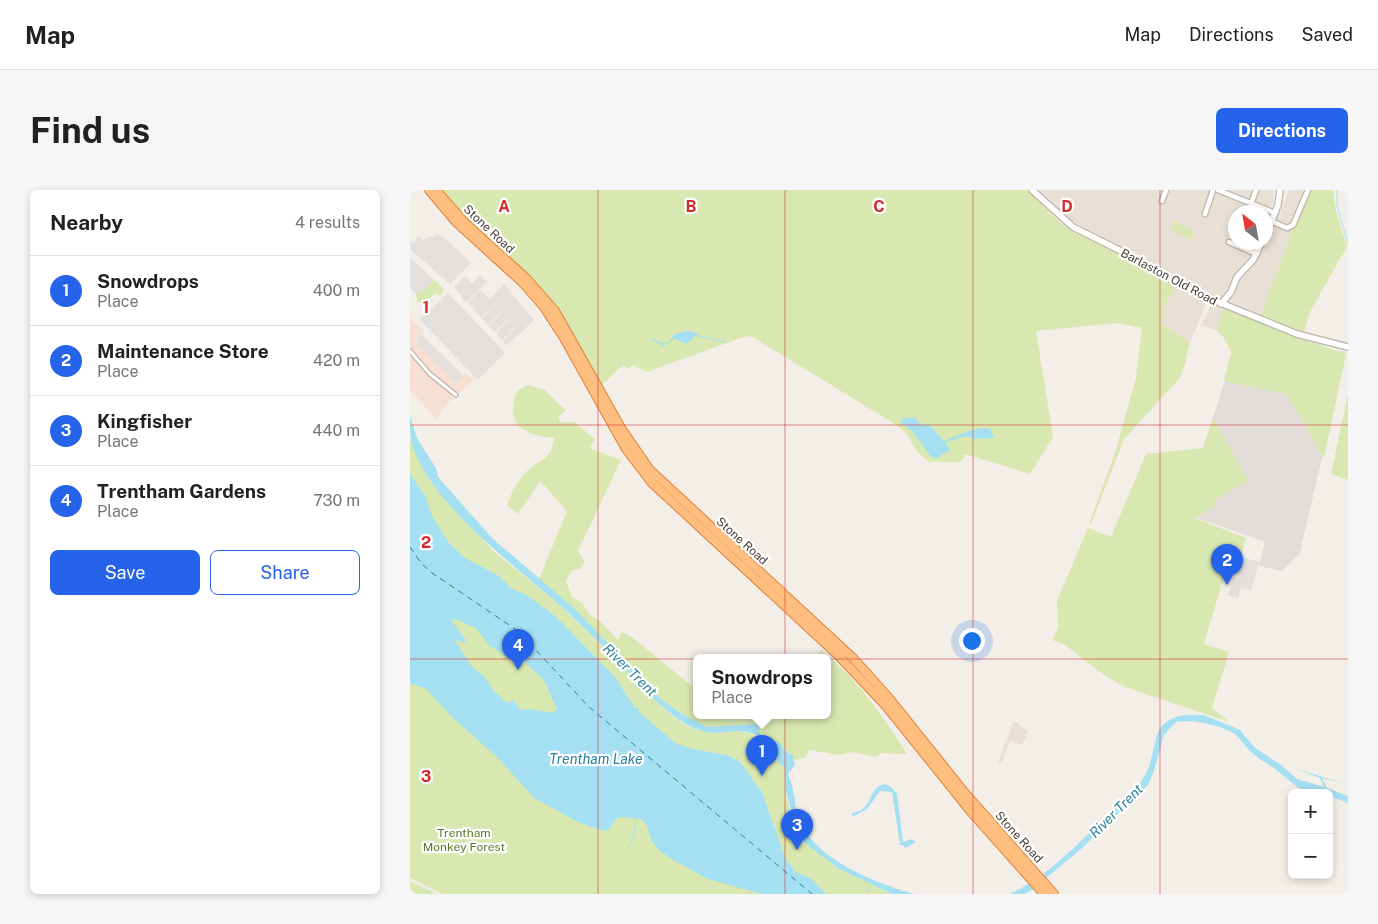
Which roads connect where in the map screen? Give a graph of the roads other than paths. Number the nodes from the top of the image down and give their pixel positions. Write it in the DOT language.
graph roads {
  1 [pos="429,190"];
  2 [pos="436,190"];
  3 [pos="1032,190"];
  4 [pos="1166,190"];
  5 [pos="1213,190"];
  6 [pos="1218,190"];
  7 [pos="1256,190"];
  8 [pos="1280,190"];
  9 [pos="1308,190"];
  10 [pos="1162,198"];
  11 [pos="1251,204"];
  12 [pos="1205,211"];
  13 [pos="1275,214"];
  14 [pos="1273,218"];
  15 [pos="1273,223"];
  16 [pos="1247,250"];
  17 [pos="1259,250"];
  18 [pos="1257,254"];
  19 [pos="1221,304"];
  20 [pos="1348,348"];
  21 [pos="410,351"];
  22 [pos="456,395"];
  23 [pos="1033,875"];
  24 [pos="1044,889"];
  25 [pos="1054,894"];
  1 -- 23 [label="highway, Stone Road"];
  2 -- 23 [label="highway, Stone Road"];
  3 -- 19 [label="street, Barlaston Old Road"];
  4 -- 10 [label="street"];
  5 -- 12 [label="street"];
  6 -- 11 [label="street"];
  7 -- 11 [label="street"];
  8 -- 13 [label="street"];
  9 -- 15 [label="street"];
  11 -- 13 [label="street"];
  13 -- 14 [label="street"];
  16 -- 18 [label="street"];
  17 -- 18 [label="street"];
  18 -- 19 [label="street"];
  19 -- 20 [label="street, Barlaston Old Road"];
  21 -- 22 [label="street"];
  23 -- 24 [label="highway, Stone Road"];
  24 -- 25 [label="highway, Stone Road"];
}
